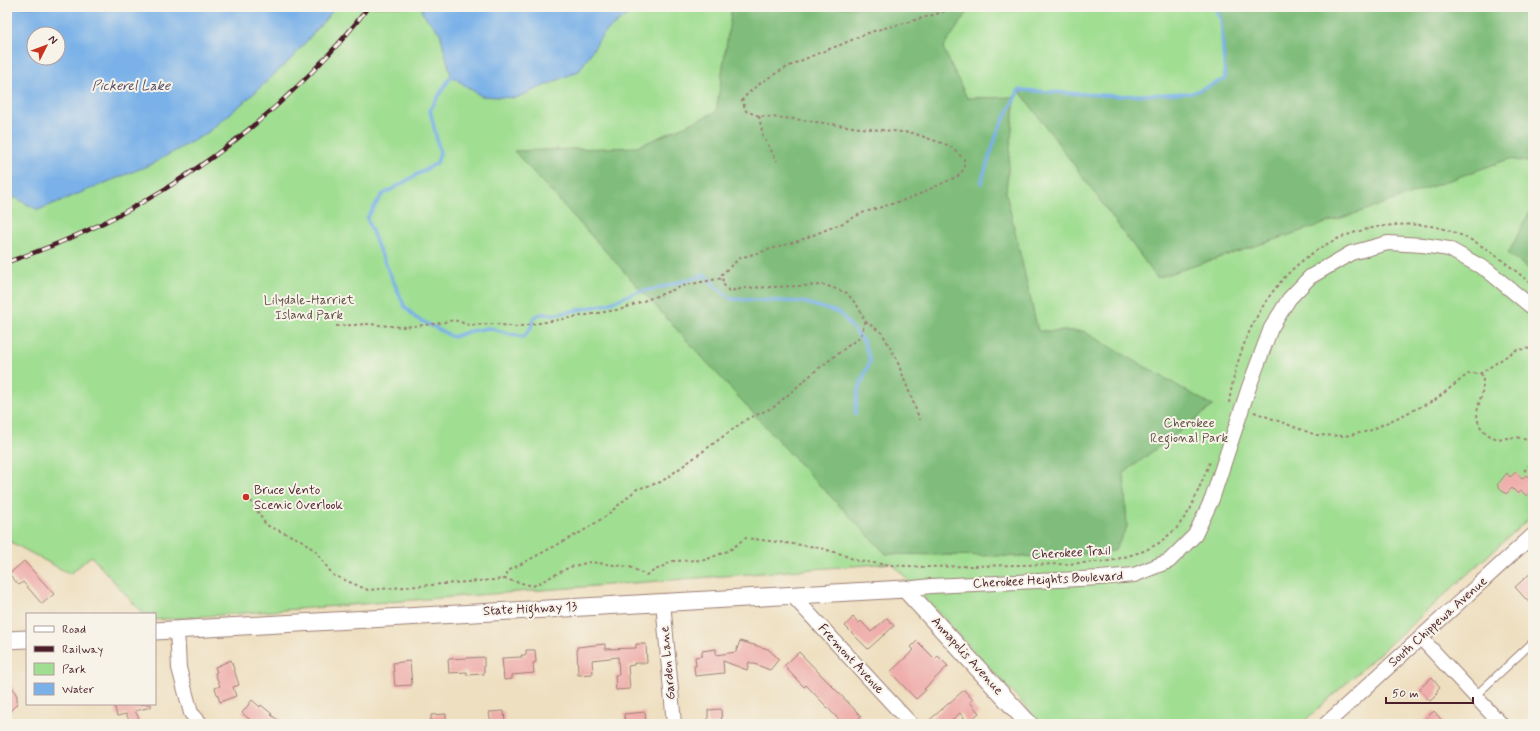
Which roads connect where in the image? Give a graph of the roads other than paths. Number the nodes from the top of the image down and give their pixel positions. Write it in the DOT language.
graph roads {
  1 [pos="1533,308"];
  2 [pos="1533,535"];
  3 [pos="905,589"];
  4 [pos="791,594"];
  5 [pos="663,602"];
  6 [pos="177,630"];
  7 [pos="156,632"];
  8 [pos="1421,638"];
  9 [pos="26,639"];
  10 [pos="7,640"];
  11 [pos="1533,642"];
  12 [pos="1475,696"];
  13 [pos="201,724"];
  14 [pos="674,724"];
  15 [pos="911,724"];
  16 [pos="1029,724"];
  17 [pos="1326,724"];
  18 [pos="1501,724"];
  1 -- 3 [label="street, Cherokee Heights Boulevard"];
  2 -- 8 [label="street, South Chippewa Avenue"];
  3 -- 4 [label="street, State Highway 13"];
  3 -- 16 [label="street, Annapolis Avenue"];
  4 -- 5 [label="street, State Highway 13"];
  4 -- 15 [label="street, Fremont Avenue"];
  5 -- 6 [label="street, State Highway 13"];
  5 -- 14 [label="street, Garden Lane"];
  6 -- 7 [label="street, State Highway 13"];
  6 -- 13 [label="street"];
  8 -- 12 [label="street"];
  8 -- 17 [label="street, South Chippewa Avenue"];
  9 -- 10 [label="street"];
  11 -- 12 [label="lane"];
  12 -- 18 [label="street"];
}
